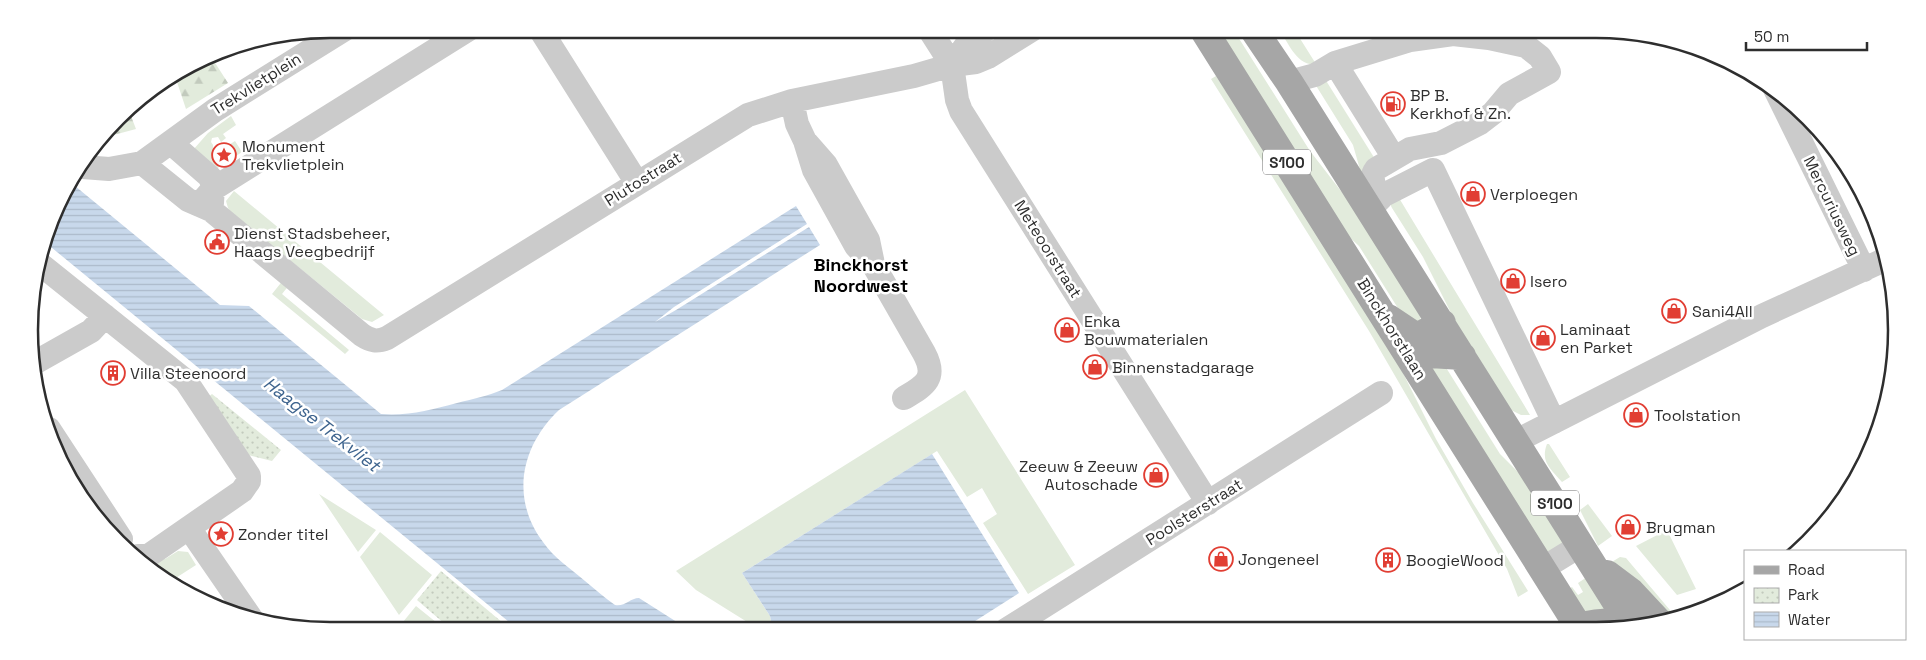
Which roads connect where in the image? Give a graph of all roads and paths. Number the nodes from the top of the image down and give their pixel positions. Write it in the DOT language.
graph roads {
  1 [pos="331,38"];
  2 [pos="455,38"];
  3 [pos="546,38"];
  4 [pos="920,38"];
  5 [pos="932,38"];
  6 [pos="975,38"];
  7 [pos="1018,38"];
  8 [pos="1209,38"];
  9 [pos="1259,38"];
  10 [pos="1377,38"];
  11 [pos="1488,38"];
  12 [pos="1335,63"];
  13 [pos="944,68"];
  14 [pos="1289,82"];
  15 [pos="792,101"];
  16 [pos="1784,106"];
  17 [pos="171,143"];
  18 [pos="1394,158"];
  19 [pos="142,163"];
  20 [pos="87,167"];
  21 [pos="637,183"];
  22 [pos="208,201"];
  23 [pos="1375,203"];
  24 [pos="1874,265"];
  25 [pos="44,267"];
  26 [pos="1382,314"];
  27 [pos="105,316"];
  28 [pos="1442,323"];
  29 [pos="1462,356"];
  30 [pos="39,360"];
  31 [pos="1414,363"];
  32 [pos="1381,393"];
  33 [pos="904,398"];
  34 [pos="1554,422"];
  35 [pos="1516,441"];
  36 [pos="1208,503"];
  37 [pos="189,528"];
  38 [pos="145,556"];
  39 [pos="1588,556"];
  40 [pos="1553,572"];
  41 [pos="246,610"];
  42 [pos="1654,617"];
  43 [pos="1019,622"];
  44 [pos="1570,622"];
  45 [pos="1623,622"];
  1 -- 17 [label="street, Trekvlietplein"];
  2 -- 22 [label="street"];
  3 -- 21 [label="street"];
  4 -- 13 [label="street"];
  5 -- 13 [label="street"];
  6 -- 13 [label="street"];
  7 -- 13 [label="street, Plutostraat"];
  8 -- 26 [label="main road, Binckhorstlaan / S100"];
  9 -- 14 [label="main road, S100"];
  10 -- 12 [label="street"];
  11 -- 18 [label="street"];
  12 -- 14 [label="street"];
  12 -- 18 [label="street"];
  13 -- 15 [label="street, Plutostraat"];
  13 -- 36 [label="street, Meteoorstraat"];
  14 -- 23 [label="main road, S100"];
  15 -- 21 [label="street, Plutostraat"];
  15 -- 33 [label="street"];
  16 -- 24 [label="street, Mercuriusweg"];
  17 -- 19 [label="street, Trekvlietplein"];
  17 -- 22 [label="street"];
  18 -- 23 [label="street"];
  19 -- 20 [label="street, Trekvlietplein"];
  19 -- 22 [label="street"];
  21 -- 22 [label="street, Plutostraat"];
  23 -- 28 [label="main road, S100"];
  23 -- 34 [label="street"];
  24 -- 34 [label="street, Mercuriusweg"];
  25 -- 27 [label="street"];
  26 -- 28 [label="main road, S100"];
  26 -- 31 [label="main road, Binckhorstlaan / S100"];
  27 -- 30 [label="street"];
  27 -- 37 [label="street"];
  28 -- 29 [label="main road, S100"];
  29 -- 31 [label="main road"];
  29 -- 35 [label="main road, S100"];
  31 -- 40 [label="main road, Binckhorstlaan / S100"];
  32 -- 36 [label="street, Poolsterstraat"];
  34 -- 35 [label="street"];
  35 -- 39 [label="main road, S100"];
  36 -- 43 [label="street, Poolsterstraat"];
  37 -- 38 [label="street"];
  37 -- 41 [label="street"];
  39 -- 40 [label="street"];
  39 -- 42 [label="main road"];
  39 -- 45 [label="main road, S100"];
  40 -- 44 [label="main road, Binckhorstlaan / S100"];
}
